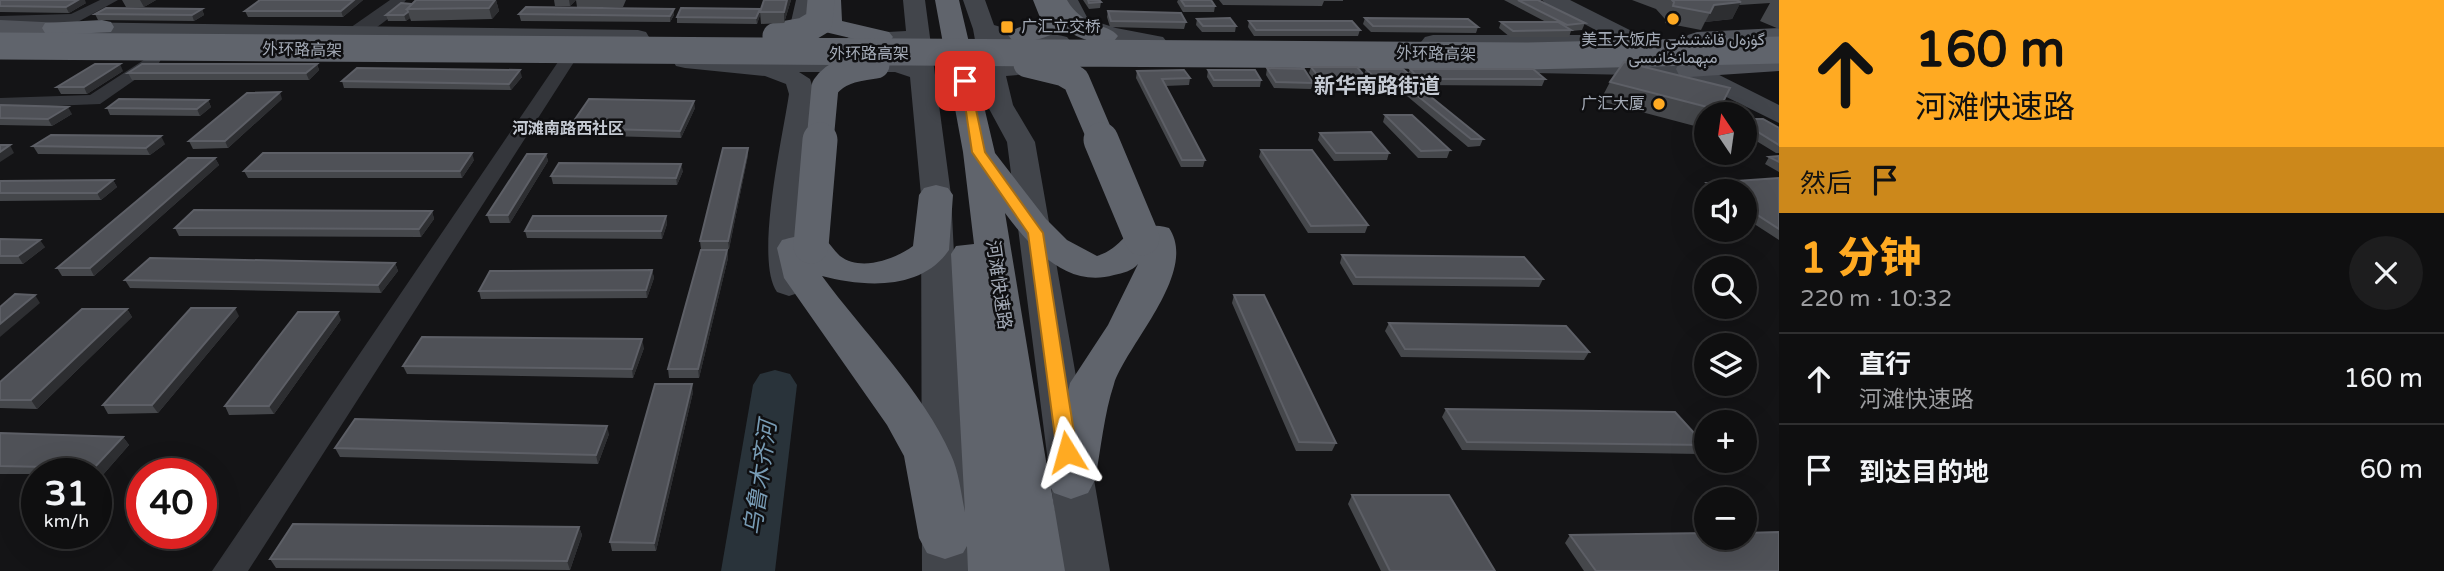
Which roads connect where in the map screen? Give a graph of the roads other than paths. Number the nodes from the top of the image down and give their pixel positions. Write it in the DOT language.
graph roads {
  1 [pos="111,0"];
  2 [pos="399,0"];
  3 [pos="807,0"];
  4 [pos="821,0"];
  5 [pos="829,0"];
  6 [pos="914,0"];
  7 [pos="925,0"];
  8 [pos="947,0"];
  9 [pos="1045,0"];
  10 [pos="1055,0"];
  11 [pos="1068,0"];
  12 [pos="1553,0"];
  13 [pos="1584,0"];
  14 [pos="979,15"];
  15 [pos="0,21"];
  16 [pos="0,27"];
  17 [pos="54,28"];
  18 [pos="353,33"];
  19 [pos="0,35"];
  20 [pos="654,36"];
  21 [pos="1105,36"];
  22 [pos="1779,36"];
  23 [pos="880,37"];
  24 [pos="387,41"];
  25 [pos="1668,41"];
  26 [pos="1636,42"];
  27 [pos="1779,42"];
  28 [pos="782,45"];
  29 [pos="0,46"];
  30 [pos="1493,47"];
  31 [pos="304,50"];
  32 [pos="1779,50"];
  33 [pos="0,52"];
  34 [pos="1145,52"];
  35 [pos="1011,56"];
  36 [pos="1572,56"];
  37 [pos="612,57"];
  38 [pos="912,57"];
  39 [pos="0,58"];
  40 [pos="153,59"];
  41 [pos="685,61"];
  42 [pos="566,62"];
  43 [pos="1779,63"];
  44 [pos="1721,67"];
  45 [pos="1689,69"];
  46 [pos="1779,96"];
  47 [pos="0,103"];
  48 [pos="1779,115"];
  49 [pos="979,152"];
  50 [pos="936,195"];
  51 [pos="1035,233"];
  52 [pos="1149,237"];
  53 [pos="803,247"];
  54 [pos="825,309"];
  55 [pos="1071,480"];
  56 [pos="945,555"];
  57 [pos="229,571"];
  58 [pos="995,571"];
  59 [pos="1038,571"];
  60 [pos="1086,571"];
  1 -- 15 [label="street"];
  2 -- 18 [label="street"];
  3 -- 28 [label="street"];
  4 -- 28 [label="highway, bridge"];
  5 -- 23 [label="highway"];
  6 -- 38 [label="street"];
  7 -- 58 [label="highway, 河滩快速路"];
  8 -- 49 [label="highway, 河滩快速路"];
  9 -- 35 [label="highway"];
  10 -- 21 [label="highway"];
  11 -- 34 [label="street"];
  12 -- 26 [label="street"];
  13 -- 25 [label="street"];
  14 -- 34 [label="street"];
  14 -- 35 [label="street"];
  16 -- 17 [label="main road"];
  17 -- 18 [label="street"];
  17 -- 20 [label="highway"];
  18 -- 28 [label="street"];
  19 -- 24 [label="highway, 外环路高架"];
  20 -- 24 [label="highway"];
  20 -- 28 [label="highway"];
  21 -- 30 [label="highway"];
  21 -- 35 [label="highway"];
  22 -- 25 [label="main road"];
  23 -- 28 [label="highway, bridge"];
  23 -- 35 [label="highway"];
  24 -- 30 [label="highway, 外环路高架"];
  25 -- 26 [label="main road"];
  25 -- 44 [label="street"];
  26 -- 34 [label="street"];
  26 -- 45 [label="street"];
  27 -- 30 [label="highway, 外环路高架"];
  28 -- 37 [label="highway"];
  28 -- 38 [label="highway"];
  28 -- 38 [label="street"];
  28 -- 53 [label="highway"];
  29 -- 31 [label="highway, 外环路高架, bridge"];
  31 -- 36 [label="highway, 外环路高架, bridge"];
  31 -- 37 [label="highway, bridge"];
  32 -- 36 [label="highway, 外环路高架, bridge"];
  33 -- 37 [label="highway"];
  34 -- 35 [label="highway, bridge"];
  34 -- 36 [label="highway, bridge"];
  34 -- 52 [label="highway"];
  35 -- 38 [label="highway"];
  35 -- 45 [label="street"];
  35 -- 51 [label="street"];
  35 -- 52 [label="highway, bridge"];
  38 -- 41 [label="street"];
  38 -- 50 [label="street"];
  38 -- 53 [label="highway, bridge"];
  39 -- 40 [label="street"];
  40 -- 42 [label="street"];
  40 -- 47 [label="street"];
  41 -- 42 [label="street"];
  41 -- 54 [label="street"];
  42 -- 57 [label="street"];
  43 -- 44 [label="main road"];
  44 -- 45 [label="main road"];
  44 -- 46 [label="street"];
  45 -- 48 [label="street"];
  49 -- 51 [label="highway"];
  49 -- 59 [label="highway, 河滩快速路"];
  50 -- 53 [label="highway"];
  50 -- 56 [label="street"];
  51 -- 52 [label="highway"];
  51 -- 55 [label="street"];
  52 -- 55 [label="highway"];
  53 -- 54 [label="highway"];
  54 -- 56 [label="highway"];
  55 -- 60 [label="street"];
}
